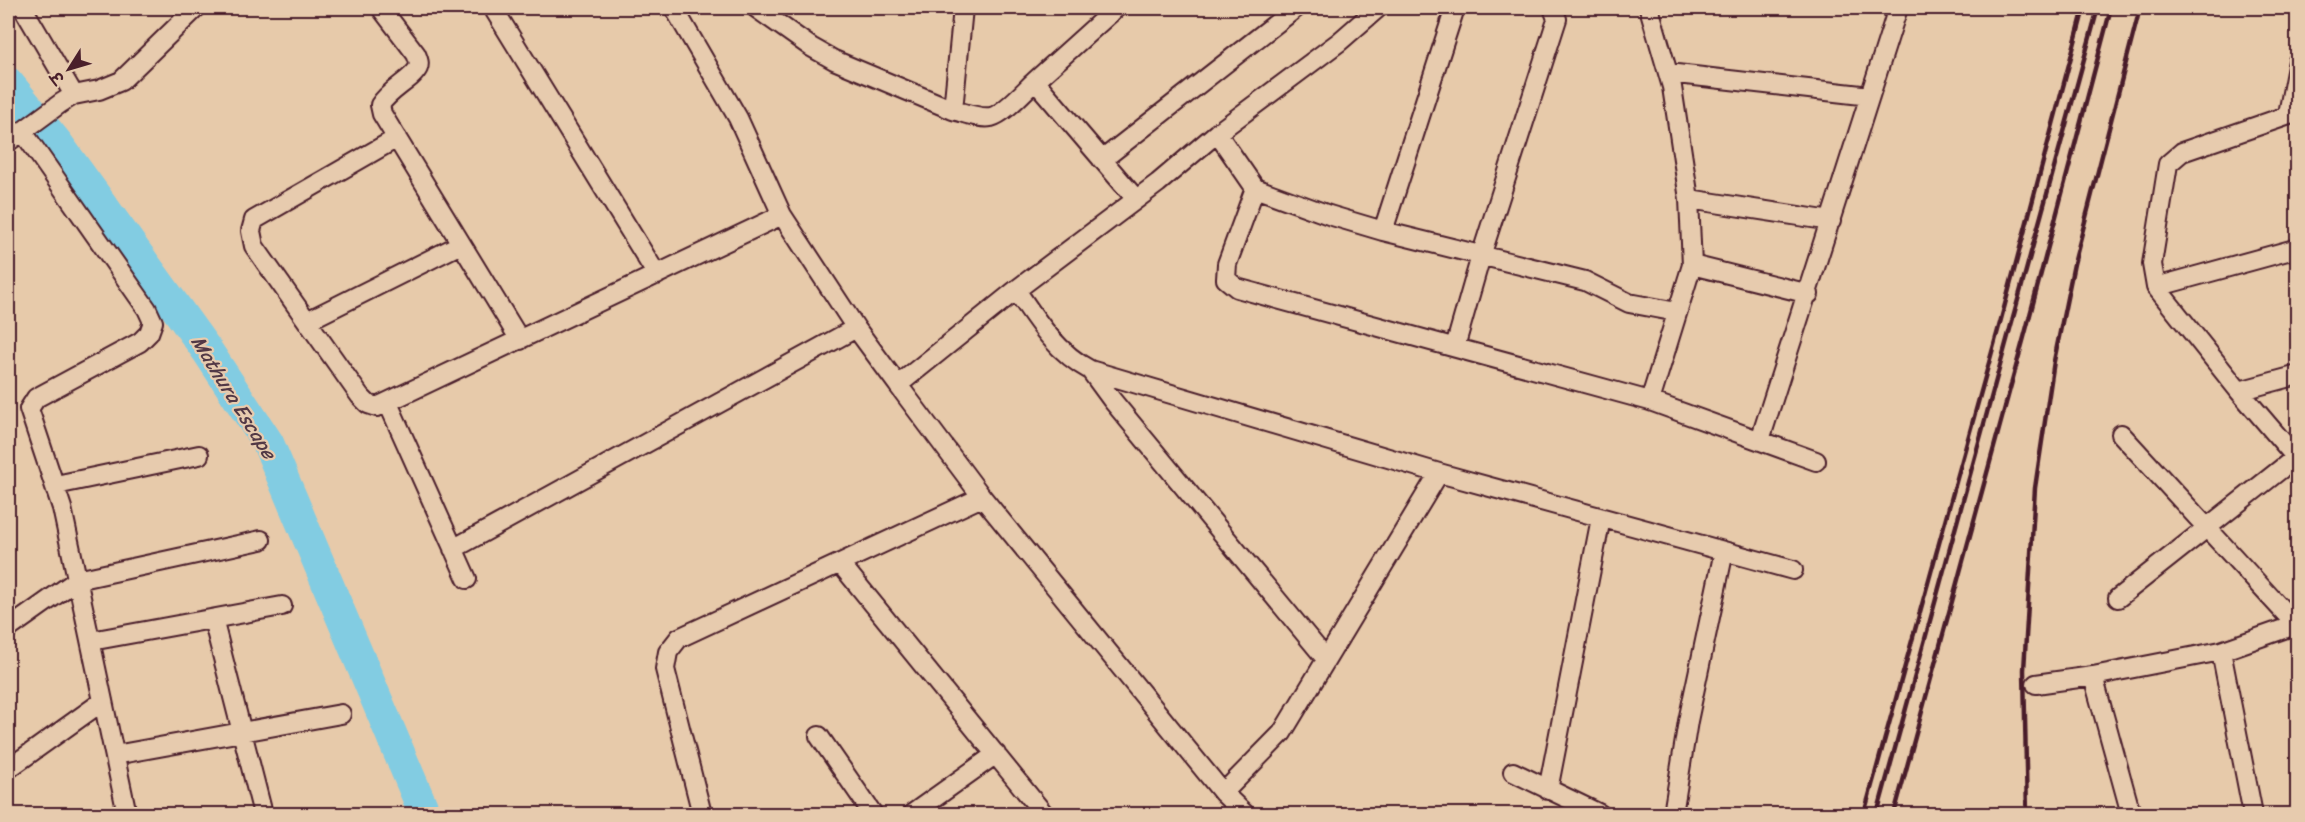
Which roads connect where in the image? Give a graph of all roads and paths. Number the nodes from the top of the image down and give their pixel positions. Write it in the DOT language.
graph roads {
  1 [pos="23,8"];
  2 [pos="196,8"];
  3 [pos="381,8"];
  4 [pos="493,8"];
  5 [pos="674,8"];
  6 [pos="756,8"];
  7 [pos="963,8"];
  8 [pos="1116,8"];
  9 [pos="1378,8"];
  10 [pos="1455,8"];
  11 [pos="1552,8"];
  12 [pos="1649,8"];
  13 [pos="1898,8"];
  14 [pos="1287,11"];
  15 [pos="2298,61"];
  16 [pos="1668,74"];
  17 [pos="1035,81"];
  18 [pos="1870,96"];
  19 [pos="67,99"];
  20 [pos="953,110"];
  21 [pos="2293,113"];
  22 [pos="20,133"];
  23 [pos="1217,133"];
  24 [pos="396,138"];
  25 [pos="1102,160"];
  26 [pos="1255,188"];
  27 [pos="1136,200"];
  28 [pos="1689,200"];
  29 [pos="782,215"];
  30 [pos="1832,221"];
  31 [pos="1383,231"];
  32 [pos="461,244"];
  33 [pos="2298,248"];
  34 [pos="1481,256"];
  35 [pos="1692,265"];
  36 [pos="657,275"];
  37 [pos="2156,287"];
  38 [pos="1016,290"];
  39 [pos="1809,294"];
  40 [pos="1677,312"];
  41 [pos="307,321"];
  42 [pos="856,328"];
  43 [pos="520,340"];
  44 [pos="1455,347"];
  45 [pos="1090,370"];
  46 [pos="2298,375"];
  47 [pos="898,385"];
  48 [pos="2239,391"];
  49 [pos="1650,401"];
  50 [pos="388,403"];
  51 [pos="2121,434"];
  52 [pos="1761,440"];
  53 [pos="199,455"];
  54 [pos="2296,459"];
  55 [pos="1816,461"];
  56 [pos="1439,473"];
  57 [pos="56,485"];
  58 [pos="982,498"];
  59 [pos="1601,518"];
  60 [pos="2208,527"];
  61 [pos="261,540"];
  62 [pos="453,549"];
  63 [pos="1724,551"];
  64 [pos="840,563"];
  65 [pos="1793,570"];
  66 [pos="467,579"];
  67 [pos="77,580"];
  68 [pos="2118,598"];
  69 [pos="282,606"];
  70 [pos="213,619"];
  71 [pos="2297,625"];
  72 [pos="8,629"];
  73 [pos="91,641"];
  74 [pos="2221,651"];
  75 [pos="1326,659"];
  76 [pos="2093,676"];
  77 [pos="2036,684"];
  78 [pos="103,701"];
  79 [pos="341,714"];
  80 [pos="242,732"];
  81 [pos="819,736"];
  82 [pos="996,754"];
  83 [pos="115,755"];
  84 [pos="8,769"];
  85 [pos="1514,772"];
  86 [pos="1548,789"];
  87 [pos="1223,793"];
  88 [pos="128,814"];
  89 [pos="263,814"];
  90 [pos="702,814"];
  91 [pos="873,814"];
  92 [pos="912,814"];
  93 [pos="1044,814"];
  94 [pos="1245,814"];
  95 [pos="1600,814"];
  96 [pos="1673,814"];
  97 [pos="2131,814"];
  98 [pos="2253,814"];
  1 -- 19 [label="street"];
  2 -- 19 [label="street"];
  3 -- 24 [label="street"];
  4 -- 36 [label="street"];
  5 -- 29 [label="street"];
  6 -- 20 [label="street"];
  7 -- 20 [label="street"];
  8 -- 17 [label="street"];
  9 -- 23 [label="street"];
  10 -- 31 [label="street"];
  11 -- 34 [label="street"];
  12 -- 16 [label="street"];
  13 -- 18 [label="street"];
  14 -- 25 [label="street"];
  15 -- 21 [label="street"];
  16 -- 18 [label="street"];
  16 -- 28 [label="street"];
  17 -- 20 [label="street"];
  17 -- 25 [label="street"];
  18 -- 30 [label="street"];
  19 -- 22 [label="street"];
  21 -- 37 [label="street"];
  22 -- 57 [label="street"];
  23 -- 26 [label="street"];
  23 -- 27 [label="street"];
  24 -- 32 [label="street"];
  24 -- 41 [label="street"];
  25 -- 27 [label="street"];
  26 -- 31 [label="street"];
  26 -- 44 [label="street"];
  27 -- 38 [label="street"];
  28 -- 30 [label="street"];
  28 -- 35 [label="street"];
  29 -- 36 [label="street"];
  29 -- 42 [label="street"];
  30 -- 39 [label="street"];
  31 -- 34 [label="street"];
  32 -- 41 [label="street"];
  32 -- 43 [label="street"];
  33 -- 37 [label="street"];
  34 -- 40 [label="street"];
  34 -- 44 [label="street"];
  35 -- 39 [label="street"];
  35 -- 40 [label="street"];
  36 -- 43 [label="street"];
  37 -- 48 [label="street"];
  38 -- 45 [label="street"];
  38 -- 47 [label="street"];
  39 -- 52 [label="street"];
  40 -- 49 [label="street"];
  41 -- 50 [label="street"];
  42 -- 47 [label="street"];
  42 -- 62 [label="street"];
  43 -- 50 [label="street"];
  44 -- 49 [label="street"];
  45 -- 56 [label="street"];
  45 -- 75 [label="street"];
  46 -- 48 [label="street"];
  47 -- 58 [label="street"];
  48 -- 54 [label="street"];
  49 -- 52 [label="street"];
  50 -- 62 [label="street"];
  51 -- 60 [label="street"];
  52 -- 55 [label="street"];
  53 -- 57 [label="street"];
  54 -- 60 [label="street"];
  56 -- 59 [label="street"];
  56 -- 75 [label="street"];
  57 -- 67 [label="street"];
  58 -- 64 [label="street"];
  58 -- 87 [label="street"];
  59 -- 63 [label="street"];
  59 -- 86 [label="street"];
  60 -- 68 [label="street"];
  60 -- 71 [label="street"];
  61 -- 67 [label="street"];
  62 -- 66 [label="street"];
  63 -- 65 [label="street"];
  63 -- 96 [label="street"];
  64 -- 82 [label="street"];
  64 -- 90 [label="street"];
  67 -- 72 [label="street"];
  67 -- 73 [label="street"];
  69 -- 70 [label="street"];
  70 -- 73 [label="street"];
  70 -- 80 [label="street"];
  71 -- 74 [label="street"];
  73 -- 78 [label="street"];
  74 -- 76 [label="street"];
  74 -- 98 [label="street"];
  75 -- 87 [label="street"];
  76 -- 77 [label="street"];
  76 -- 97 [label="street"];
  78 -- 83 [label="street"];
  78 -- 84 [label="street"];
  79 -- 80 [label="street"];
  80 -- 83 [label="street"];
  80 -- 89 [label="street"];
  81 -- 91 [label="street"];
  82 -- 92 [label="street"];
  82 -- 93 [label="street"];
  83 -- 88 [label="street"];
  85 -- 86 [label="street"];
  86 -- 95 [label="street"];
  87 -- 94 [label="street"];
}
